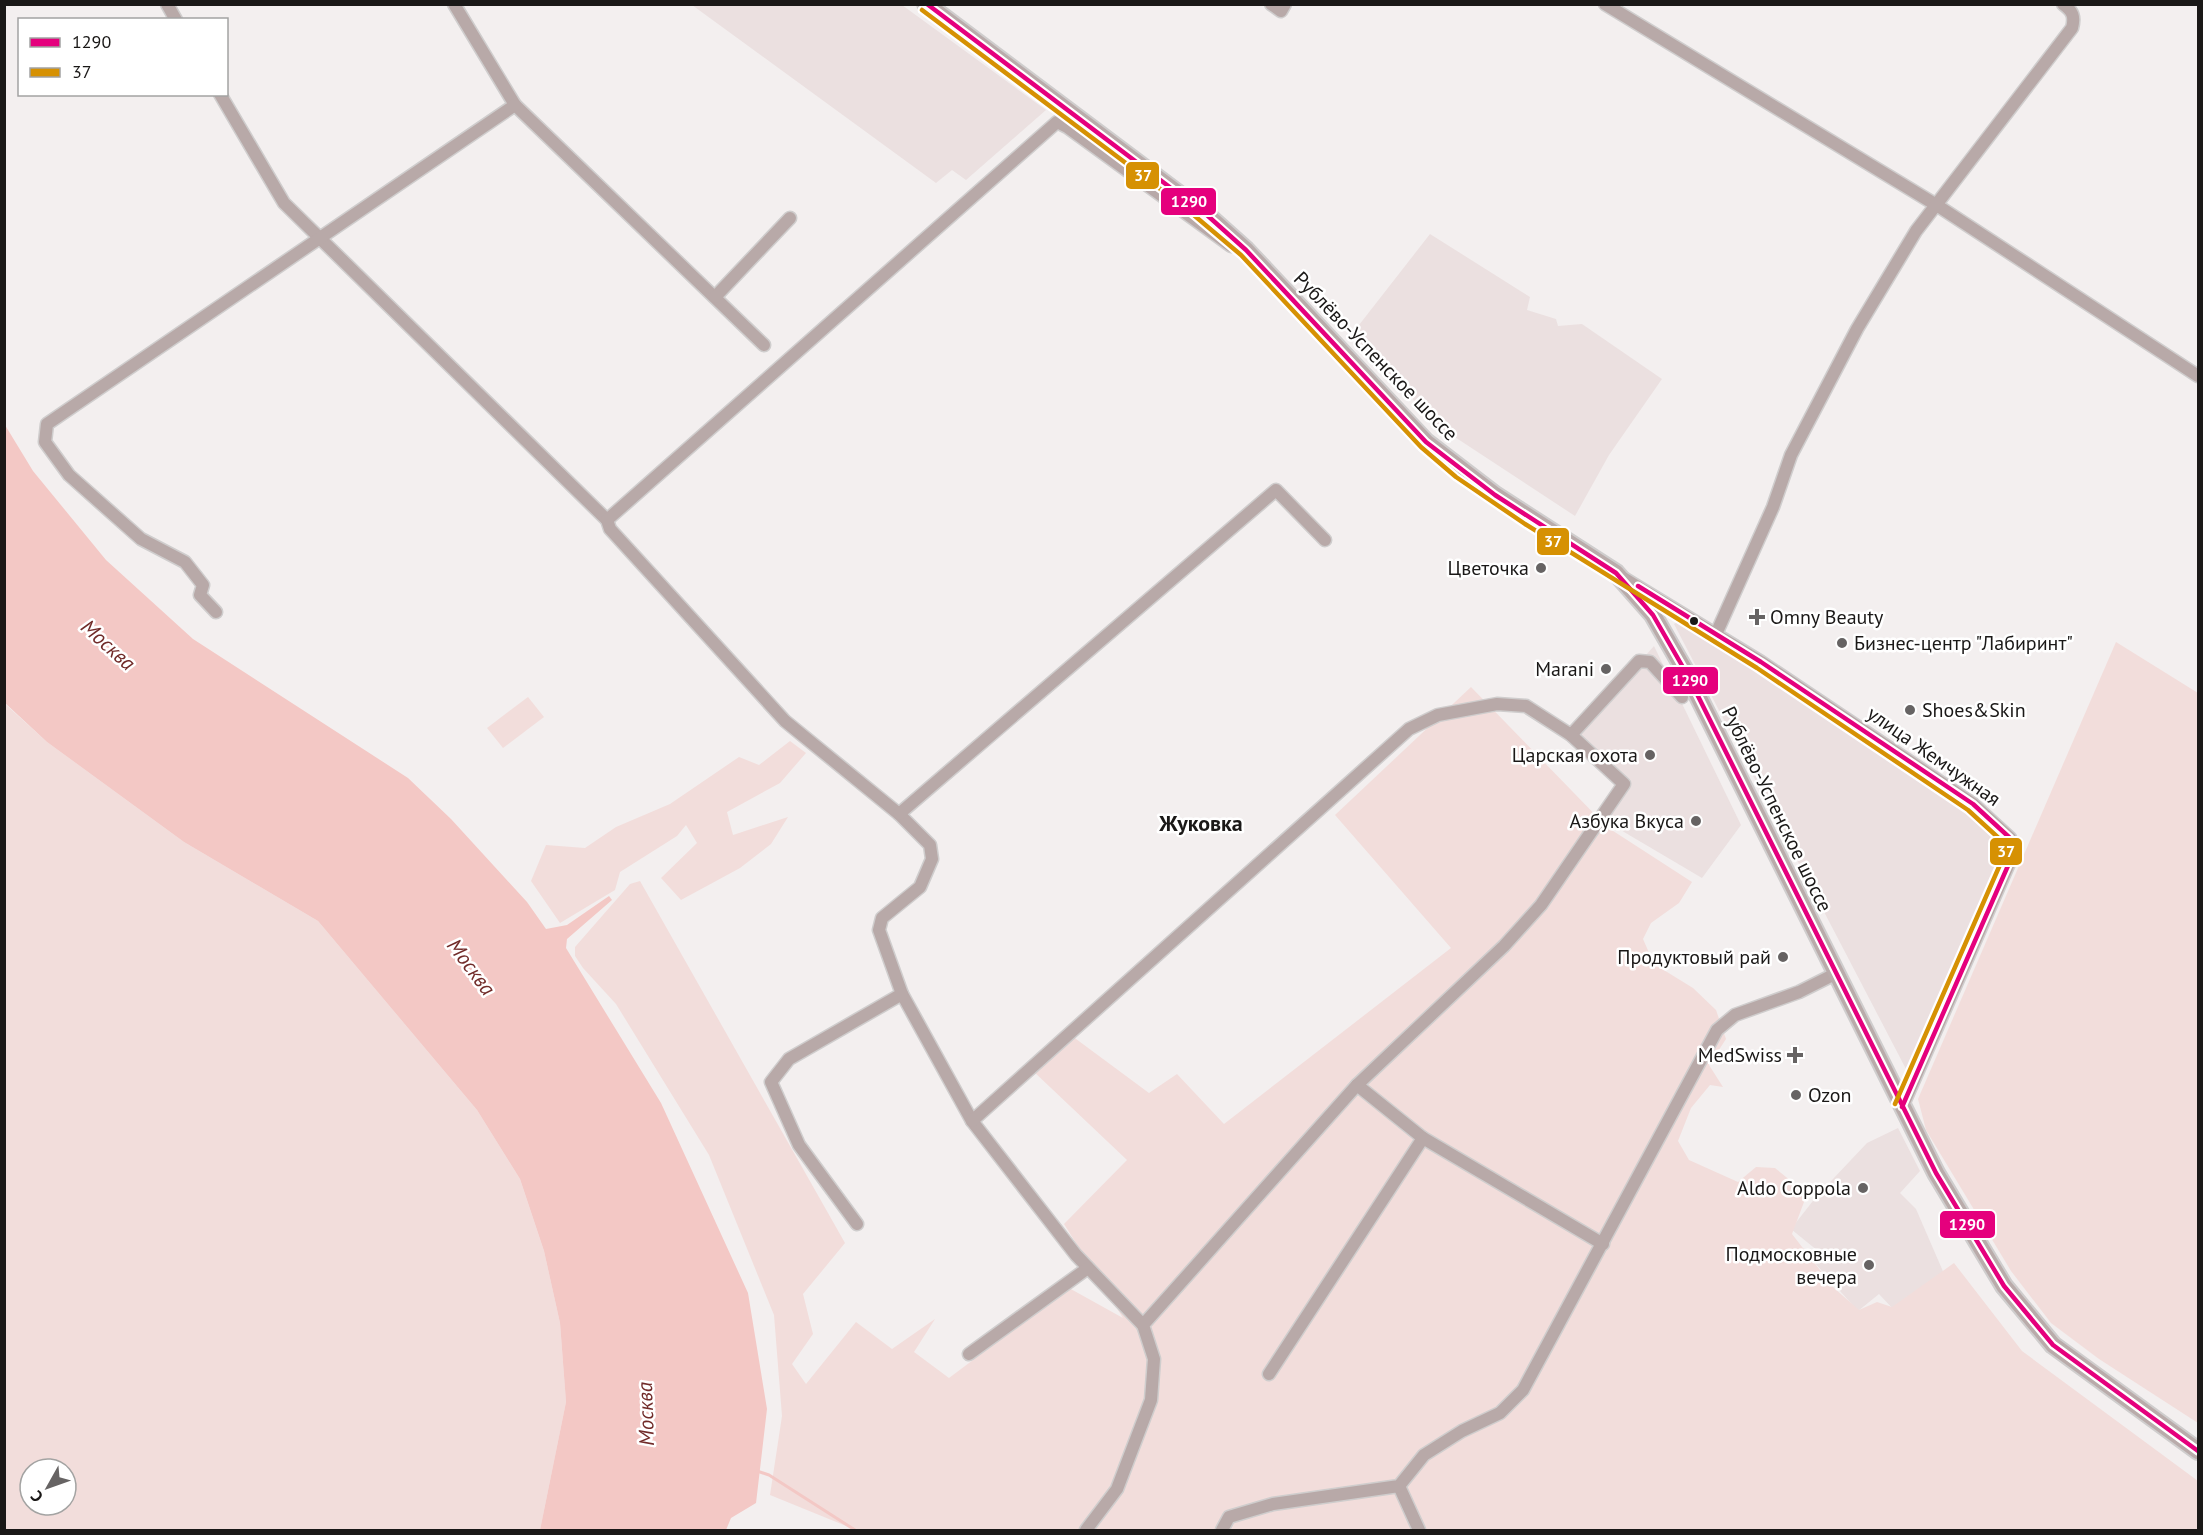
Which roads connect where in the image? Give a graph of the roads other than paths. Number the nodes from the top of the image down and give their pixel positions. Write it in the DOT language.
graph roads {
  1 [pos="167,4"];
  2 [pos="454,4"];
  3 [pos="926,4"];
  4 [pos="1271,4"];
  5 [pos="1286,4"];
  6 [pos="1605,4"];
  7 [pos="2063,4"];
  8 [pos="175,18"];
  9 [pos="221,96"];
  10 [pos="515,105"];
  11 [pos="1938,206"];
  12 [pos="790,218"];
  13 [pos="319,238"];
  14 [pos="1268,273"];
  15 [pos="715,297"];
  16 [pos="764,345"];
  17 [pos="2199,376"];
  18 [pos="607,520"];
  19 [pos="1325,540"];
  20 [pos="1616,573"];
  21 [pos="216,612"];
  22 [pos="1716,634"];
  23 [pos="1688,676"];
  24 [pos="1571,735"];
  25 [pos="899,814"];
  26 [pos="1835,974"];
  27 [pos="902,994"];
  28 [pos="1357,1085"];
  29 [pos="1902,1107"];
  30 [pos="972,1121"];
  31 [pos="1423,1138"];
  32 [pos="858,1224"];
  33 [pos="1604,1244"];
  34 [pos="1088,1268"];
  35 [pos="1143,1325"];
  36 [pos="969,1354"];
  37 [pos="1269,1374"];
  38 [pos="2199,1451"];
  39 [pos="1399,1486"];
  40 [pos="1086,1530"];
  41 [pos="1222,1530"];
  42 [pos="1419,1530"];
  1 -- 8 [label="street"];
  2 -- 10 [label="street"];
  3 -- 14 [label="main road, Рублёво-Успенское шоссе"];
  4 -- 5 [label="street"];
  6 -- 11 [label="street"];
  7 -- 11 [label="street"];
  9 -- 13 [label="street"];
  10 -- 13 [label="street"];
  10 -- 15 [label="street"];
  11 -- 17 [label="street"];
  11 -- 22 [label="street"];
  12 -- 15 [label="street"];
  13 -- 18 [label="street"];
  13 -- 21 [label="street"];
  14 -- 18 [label="street"];
  14 -- 20 [label="main road, Рублёво-Успенское шоссе"];
  15 -- 16 [label="street"];
  18 -- 25 [label="street"];
  19 -- 25 [label="street"];
  20 -- 22 [label="street, улица Жемчужная"];
  20 -- 23 [label="main road, Рублёво-Успенское шоссе"];
  22 -- 29 [label="street, улица Жемчужная"];
  23 -- 24 [label="street"];
  23 -- 26 [label="main road, Рублёво-Успенское шоссе"];
  24 -- 28 [label="street"];
  24 -- 30 [label="street"];
  25 -- 27 [label="street"];
  26 -- 29 [label="main road, Рублёво-Успенское шоссе"];
  26 -- 33 [label="street"];
  27 -- 30 [label="street"];
  27 -- 32 [label="street"];
  28 -- 31 [label="street"];
  28 -- 35 [label="street"];
  29 -- 38 [label="main road, Рублёво-Успенское шоссе"];
  30 -- 34 [label="street"];
  31 -- 33 [label="street"];
  31 -- 37 [label="street"];
  33 -- 39 [label="street"];
  34 -- 35 [label="street"];
  34 -- 36 [label="street"];
  35 -- 40 [label="street"];
  39 -- 41 [label="street"];
  39 -- 42 [label="street"];
}
